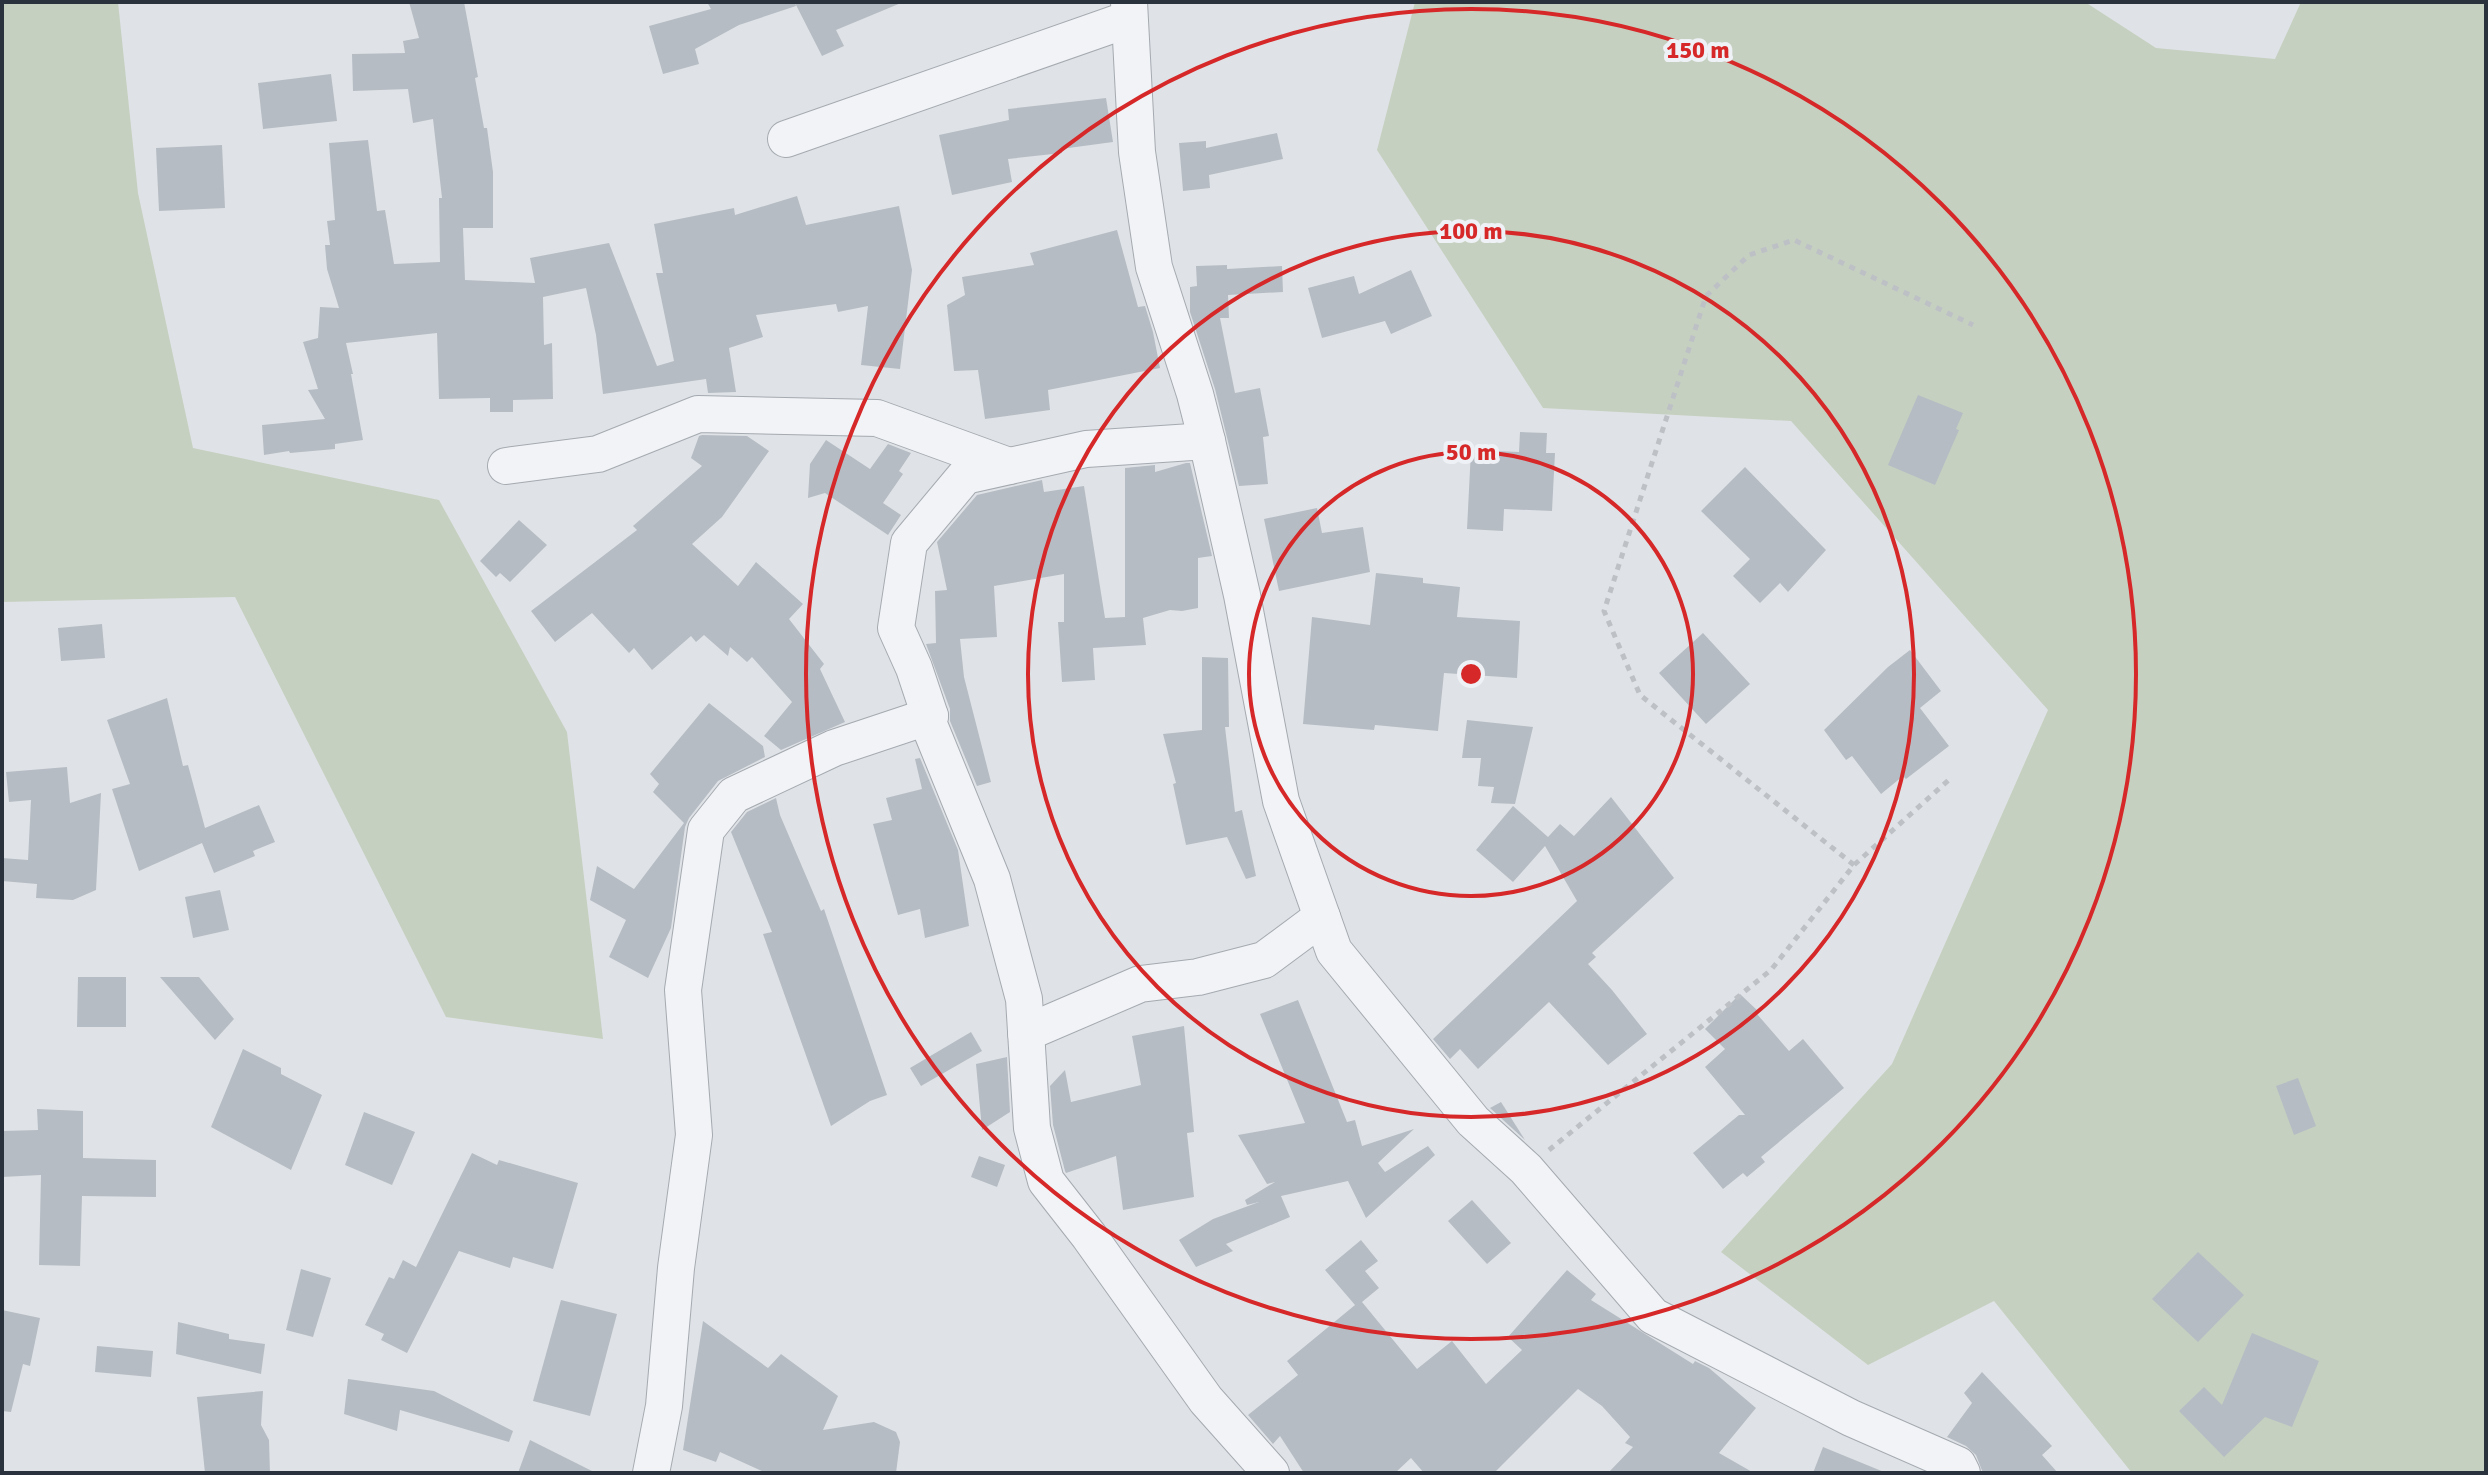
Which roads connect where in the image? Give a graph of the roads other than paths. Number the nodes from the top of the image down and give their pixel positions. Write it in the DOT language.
graph roads {
  1 [pos="1129,10"];
  2 [pos="786,139"];
  3 [pos="1207,441"];
  4 [pos="506,466"];
  5 [pos="1009,466"];
  6 [pos="930,716"];
  7 [pos="1322,917"];
  8 [pos="1026,1033"];
  9 [pos="651,1473"];
  10 [pos="1271,1473"];
  11 [pos="1962,1473"];
  1 -- 2 [label="street"];
  1 -- 3 [label="street"];
  3 -- 5 [label="street"];
  3 -- 7 [label="street"];
  4 -- 5 [label="street"];
  5 -- 6 [label="street"];
  6 -- 8 [label="street"];
  6 -- 9 [label="street"];
  7 -- 8 [label="street"];
  7 -- 11 [label="street"];
  8 -- 10 [label="street"];
}
